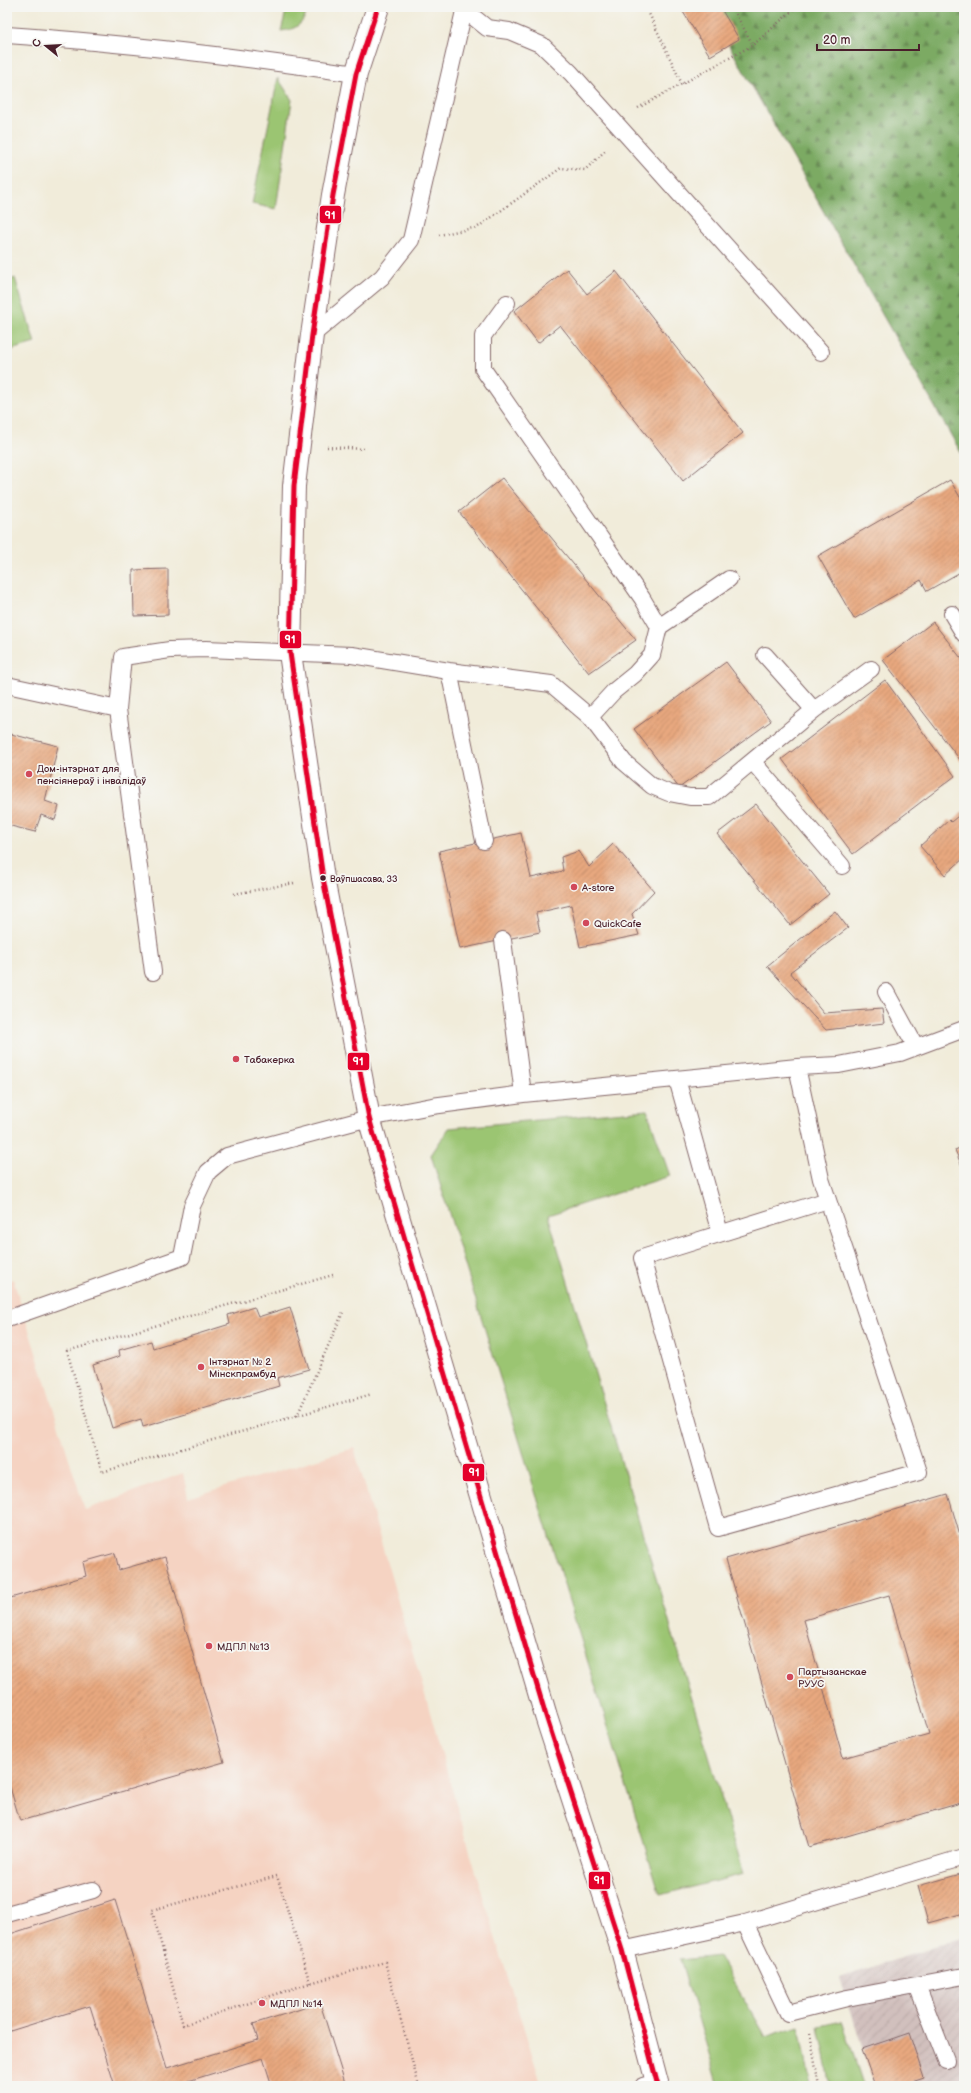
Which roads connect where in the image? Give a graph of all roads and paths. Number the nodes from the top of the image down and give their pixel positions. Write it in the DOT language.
graph roads {
  1 [pos="378,7"];
  2 [pos="646,7"];
  3 [pos="732,7"];
  4 [pos="799,7"];
  5 [pos="462,9"];
  6 [pos="7,35"];
  7 [pos="753,45"];
  8 [pos="356,74"];
  9 [pos="682,84"];
  10 [pos="647,103"];
  11 [pos="611,146"];
  12 [pos="438,236"];
  13 [pos="507,303"];
  14 [pos="312,335"];
  15 [pos="821,352"];
  16 [pos="298,446"];
  17 [pos="365,448"];
  18 [pos="729,579"];
  19 [pos="952,614"];
  20 [pos="660,627"];
  21 [pos="964,634"];
  22 [pos="290,653"];
  23 [pos="765,655"];
  24 [pos="870,669"];
  25 [pos="449,671"];
  26 [pos="7,685"];
  27 [pos="118,709"];
  28 [pos="814,710"];
  29 [pos="590,717"];
  30 [pos="753,762"];
  31 [pos="484,841"];
  32 [pos="842,866"];
  33 [pos="323,878"];
  34 [pos="234,894"];
  35 [pos="503,940"];
  36 [pos="153,972"];
  37 [pos="886,992"];
  38 [pos="964,1029"];
  39 [pos="916,1047"];
  40 [pos="797,1067"];
  41 [pos="677,1079"];
  42 [pos="523,1094"];
  43 [pos="369,1118"];
  44 [pos="828,1200"];
  45 [pos="720,1233"];
  46 [pos="333,1275"];
  47 [pos="344,1310"];
  48 [pos="7,1319"];
  49 [pos="372,1394"];
  50 [pos="297,1416"];
  51 [pos="964,1857"];
  52 [pos="93,1890"];
  53 [pos="7,1914"];
  54 [pos="745,1923"];
  55 [pos="622,1950"];
  56 [pos="964,1976"];
  57 [pos="310,1983"];
  58 [pos="917,1985"];
  59 [pos="805,2008"];
  60 [pos="946,2060"];
  61 [pos="653,2085"];
  62 [pos="419,2086"];
  63 [pos="819,2086"];
  1 -- 8 [label="main road"];
  2 -- 9 [label="path"];
  3 -- 7 [label="path"];
  4 -- 7 [label="path"];
  5 -- 14 [label="lane"];
  5 -- 15 [label="lane"];
  6 -- 8 [label="lane"];
  7 -- 9 [label="path"];
  8 -- 14 [label="main road"];
  9 -- 10 [label="path"];
  11 -- 12 [label="path"];
  13 -- 20 [label="lane"];
  14 -- 16 [label="main road"];
  16 -- 17 [label="path"];
  16 -- 22 [label="main road"];
  18 -- 20 [label="lane"];
  19 -- 21 [label="lane"];
  20 -- 29 [label="lane"];
  22 -- 25 [label="lane"];
  22 -- 27 [label="lane"];
  22 -- 33 [label="main road"];
  23 -- 28 [label="lane"];
  24 -- 28 [label="lane"];
  25 -- 29 [label="lane"];
  25 -- 31 [label="lane"];
  26 -- 27 [label="lane"];
  27 -- 36 [label="lane"];
  28 -- 30 [label="lane"];
  29 -- 30 [label="lane"];
  30 -- 32 [label="lane"];
  33 -- 34 [label="path"];
  33 -- 43 [label="main road"];
  35 -- 42 [label="lane"];
  37 -- 39 [label="lane"];
  38 -- 39 [label="lane"];
  39 -- 40 [label="lane"];
  40 -- 41 [label="lane"];
  40 -- 44 [label="lane"];
  41 -- 42 [label="lane"];
  41 -- 45 [label="lane"];
  42 -- 43 [label="lane"];
  43 -- 48 [label="lane"];
  43 -- 55 [label="main road"];
  44 -- 45 [label="lane"];
  44 -- 45 [label="lane"];
  46 -- 50 [label="path"];
  47 -- 50 [label="path"];
  49 -- 50 [label="path"];
  51 -- 54 [label="lane"];
  52 -- 53 [label="lane"];
  54 -- 55 [label="lane"];
  54 -- 59 [label="lane"];
  55 -- 61 [label="main road"];
  56 -- 58 [label="lane"];
  57 -- 57 [label="path"];
  57 -- 62 [label="path"];
  58 -- 59 [label="lane"];
  58 -- 60 [label="lane"];
  59 -- 63 [label="path"];
}
